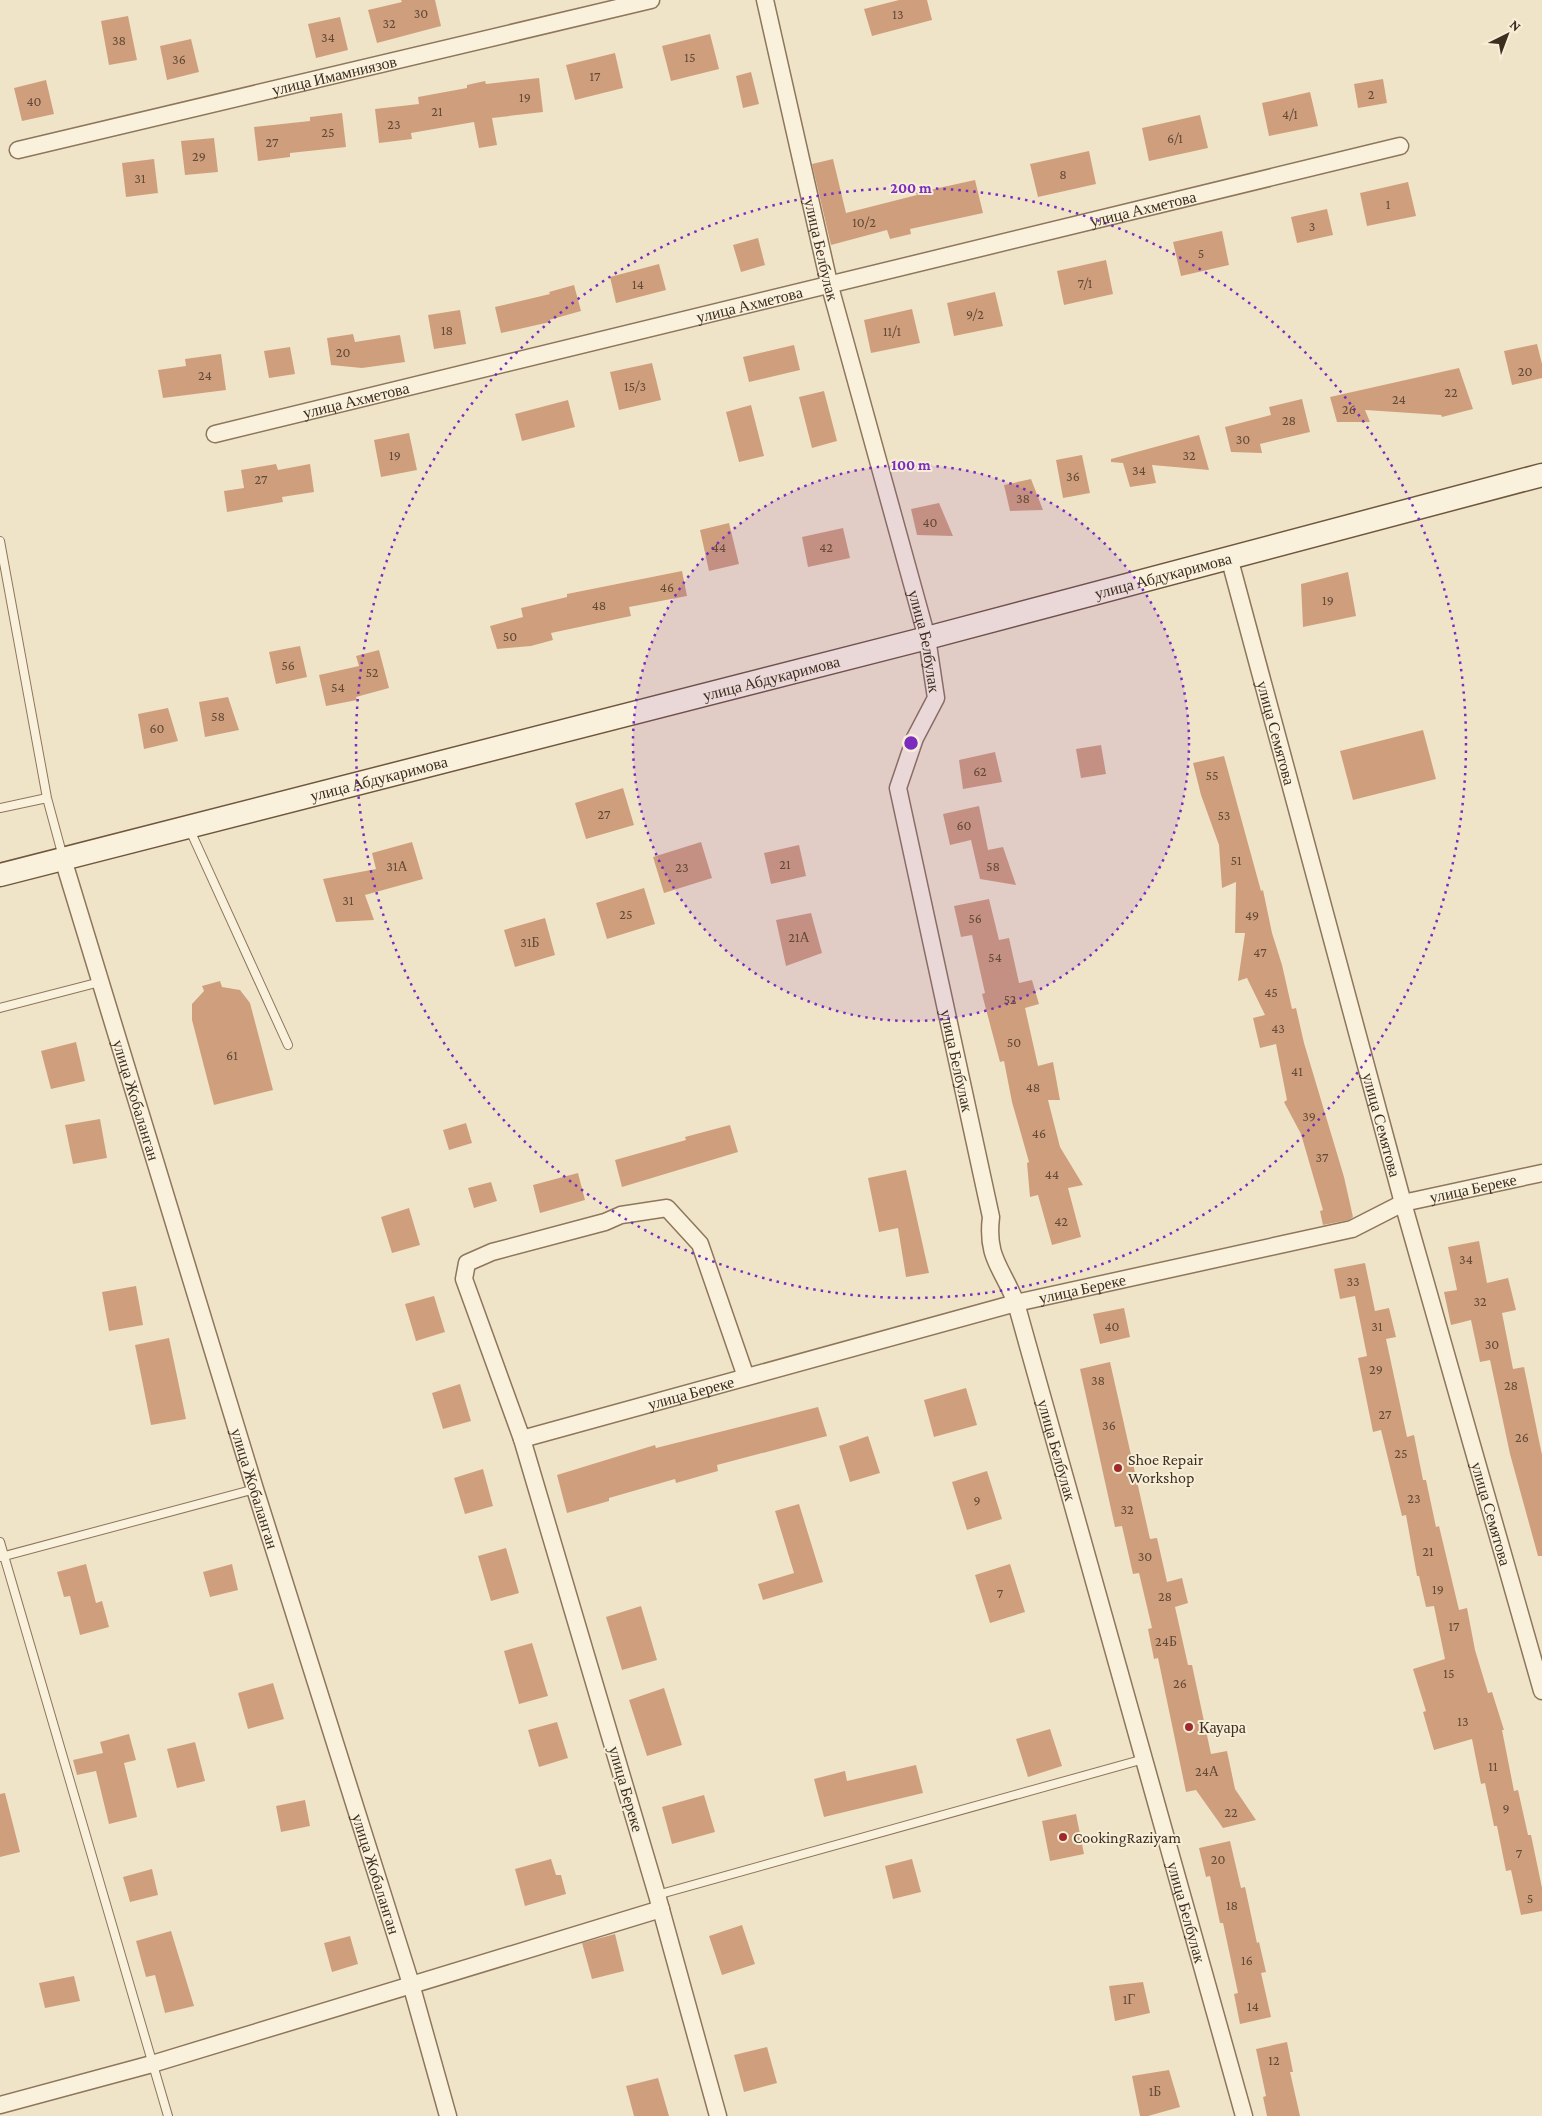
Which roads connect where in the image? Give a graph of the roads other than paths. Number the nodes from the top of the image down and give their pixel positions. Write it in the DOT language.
graph roads {
  1 [pos="651,0"];
  2 [pos="765,0"];
  3 [pos="1400,146"];
  4 [pos="18,150"];
  5 [pos="829,283"];
  6 [pos="215,434"];
  7 [pos="1542,475"];
  8 [pos="0,540"];
  9 [pos="1229,557"];
  10 [pos="927,638"];
  11 [pos="47,798"];
  12 [pos="0,808"];
  13 [pos="189,827"];
  14 [pos="63,858"];
  15 [pos="0,875"];
  16 [pos="100,982"];
  17 [pos="0,1008"];
  18 [pos="288,1045"];
  19 [pos="1542,1173"];
  20 [pos="1403,1203"];
  21 [pos="1016,1303"];
  22 [pos="746,1377"];
  23 [pos="522,1439"];
  24 [pos="256,1489"];
  25 [pos="0,1542"];
  26 [pos="2,1557"];
  27 [pos="1542,1691"];
  28 [pos="1144,1759"];
  29 [pos="659,1902"];
  30 [pos="411,1984"];
  31 [pos="152,2064"];
  32 [pos="0,2105"];
  33 [pos="168,2116"];
  34 [pos="448,2116"];
  35 [pos="718,2116"];
  36 [pos="1244,2116"];
  1 -- 4 [label="street, улица Имамниязов"];
  2 -- 5 [label="street, улица Белбулак"];
  3 -- 5 [label="street, улица Ахметова"];
  5 -- 6 [label="street, улица Ахметова"];
  5 -- 10 [label="street, улица Белбулак"];
  7 -- 9 [label="main road, улица Абдукаримова"];
  8 -- 11 [label="lane"];
  9 -- 10 [label="main road, улица Абдукаримова"];
  9 -- 20 [label="street, улица Семятова"];
  10 -- 13 [label="main road, улица Абдукаримова"];
  10 -- 21 [label="street, улица Белбулак"];
  11 -- 12 [label="lane"];
  11 -- 14 [label="lane"];
  13 -- 14 [label="main road, улица Абдукаримова"];
  13 -- 18 [label="lane"];
  14 -- 15 [label="main road, улица Абдукаримова"];
  14 -- 16 [label="street, улица Жобаланган"];
  16 -- 17 [label="lane"];
  16 -- 24 [label="street, улица Жобаланган"];
  19 -- 20 [label="street, улица Береке"];
  20 -- 21 [label="street, улица Береке"];
  20 -- 27 [label="street, улица Семятова"];
  21 -- 22 [label="street, улица Береке"];
  21 -- 28 [label="street, улица Белбулак"];
  22 -- 23 [label="street, улица Береке"];
  22 -- 23 [label="street"];
  23 -- 29 [label="street, улица Береке"];
  24 -- 26 [label="lane"];
  24 -- 30 [label="street, улица Жобаланган"];
  25 -- 26 [label="lane"];
  26 -- 31 [label="lane"];
  28 -- 29 [label="lane"];
  28 -- 36 [label="street, улица Белбулак"];
  29 -- 30 [label="street"];
  29 -- 35 [label="street, улица Береке"];
  30 -- 31 [label="street"];
  30 -- 34 [label="street, улица Жобаланган"];
  31 -- 32 [label="street"];
  31 -- 33 [label="lane"];
}
